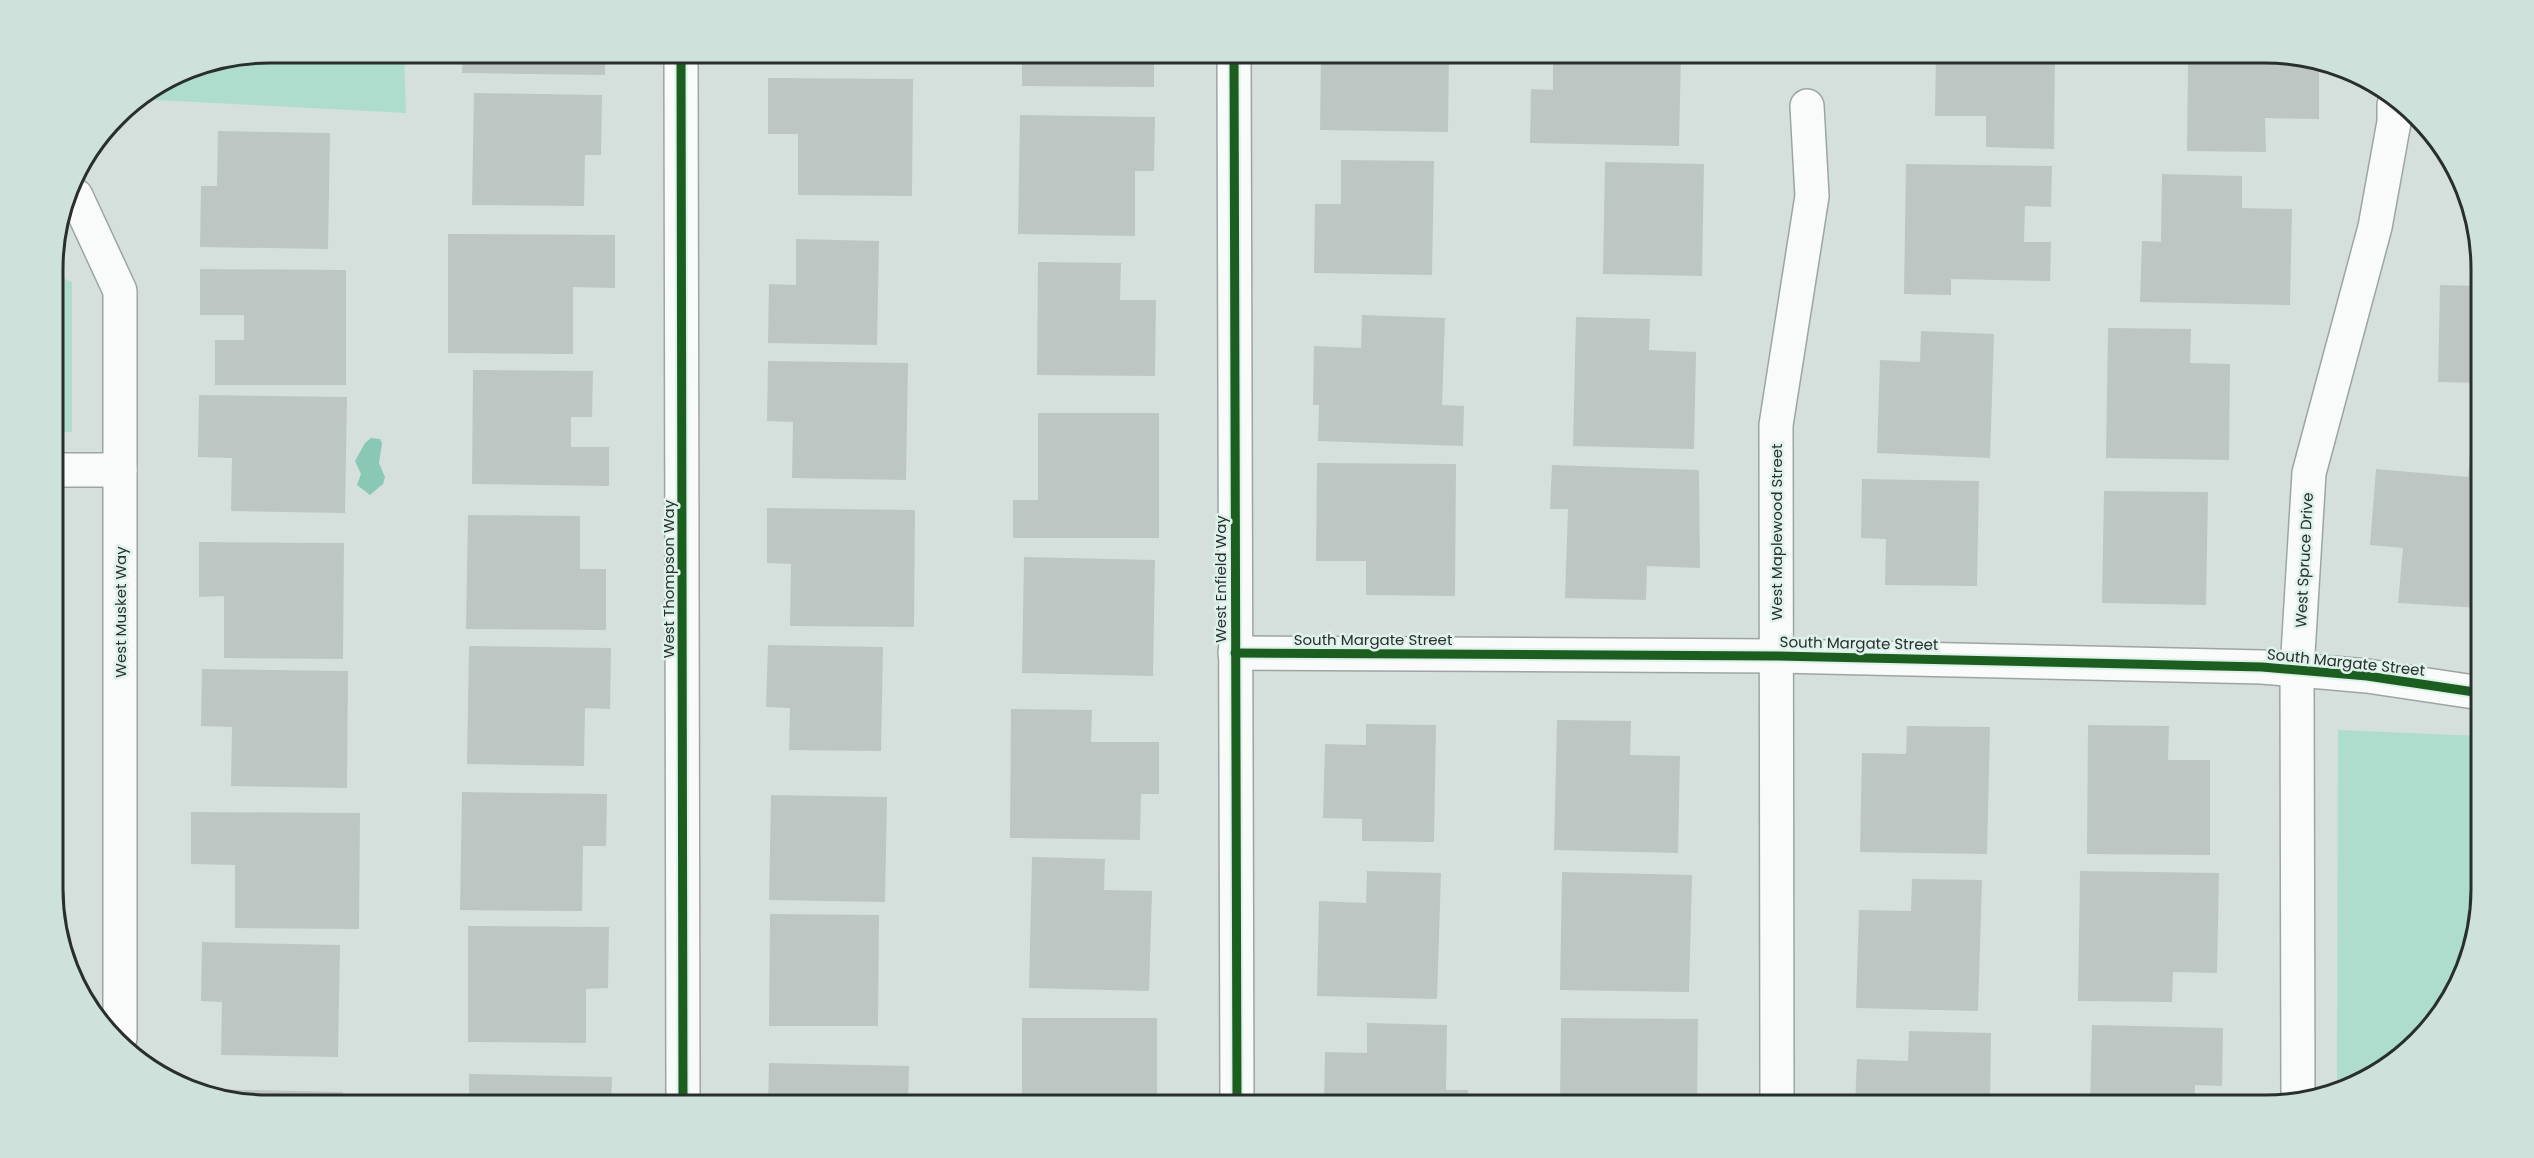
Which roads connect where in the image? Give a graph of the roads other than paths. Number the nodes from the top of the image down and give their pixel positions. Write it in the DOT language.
graph roads {
  1 [pos="681,63"];
  2 [pos="1233,63"];
  3 [pos="1807,106"];
  4 [pos="2394,109"];
  5 [pos="77,197"];
  6 [pos="63,470"];
  7 [pos="120,470"];
  8 [pos="1235,653"];
  9 [pos="1776,656"];
  10 [pos="2297,670"];
  11 [pos="2471,692"];
  12 [pos="120,1031"];
  13 [pos="2298,1092"];
  14 [pos="683,1095"];
  15 [pos="1237,1095"];
  16 [pos="1777,1095"];
  1 -- 14 [label="street, West Thompson Way"];
  2 -- 8 [label="street, West Enfield Way"];
  3 -- 9 [label="street, West Maplewood Street"];
  4 -- 10 [label="street, West Spruce Drive"];
  5 -- 7 [label="street, West Musket Way"];
  6 -- 7 [label="street"];
  7 -- 12 [label="street, West Musket Way"];
  8 -- 9 [label="street, South Margate Street"];
  8 -- 15 [label="street, West Enfield Way"];
  9 -- 10 [label="street, South Margate Street"];
  9 -- 16 [label="street, West Maplewood Street"];
  10 -- 11 [label="street, South Margate Street"];
  10 -- 13 [label="street, West Spruce Drive"];
}
